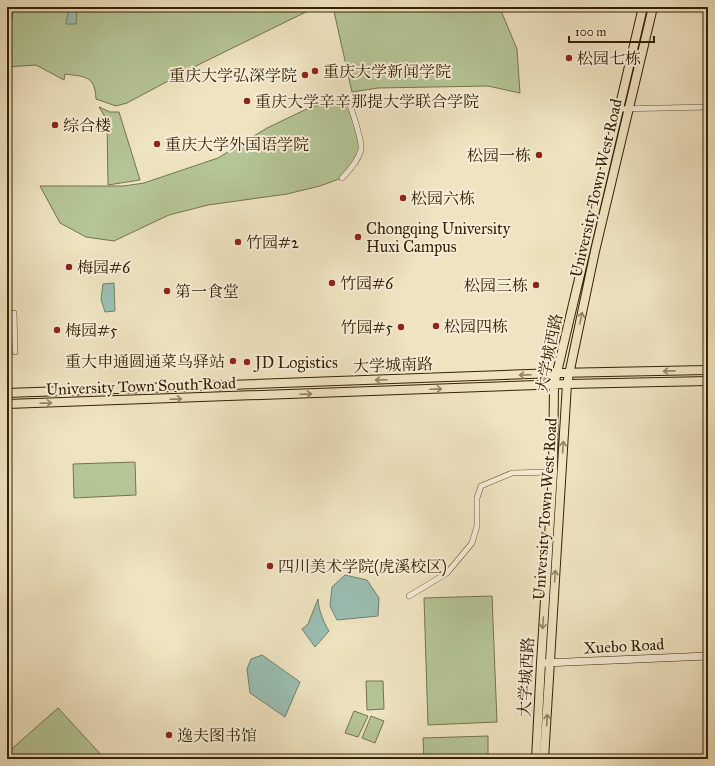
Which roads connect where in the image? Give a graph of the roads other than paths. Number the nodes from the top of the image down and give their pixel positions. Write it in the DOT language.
graph roads {
  1 [pos="643,7"];
  2 [pos="653,7"];
  3 [pos="348,99"];
  4 [pos="708,107"];
  5 [pos="618,109"];
  6 [pos="628,109"];
  7 [pos="342,178"];
  8 [pos="14,313"];
  9 [pos="15,352"];
  10 [pos="708,370"];
  11 [pos="556,373"];
  12 [pos="569,373"];
  13 [pos="708,381"];
  14 [pos="568,384"];
  15 [pos="554,385"];
  16 [pos="7,393"];
  17 [pos="7,404"];
  18 [pos="553,472"];
  19 [pos="409,596"];
  20 [pos="708,656"];
  21 [pos="541,663"];
  22 [pos="550,663"];
  23 [pos="536,759"];
  24 [pos="544,759"];
  1 -- 5 [label="main road, 大学城西路"];
  2 -- 6 [label="main road, University Town West Road"];
  3 -- 7 [label="street"];
  4 -- 6 [label="street"];
  5 -- 6 [label="street"];
  5 -- 11 [label="main road, 大学城西路"];
  12 -- 6 [label="main road, University Town West Road, one-way"];
  8 -- 9 [label="street"];
  10 -- 12 [label="main road, 大学城南路, one-way"];
  11 -- 12 [label="main road, 大学城南路"];
  11 -- 15 [label="main road, 大学城西路"];
  11 -- 16 [label="main road, 大学城南路, one-way"];
  12 -- 14 [label="main road, University Town West Road"];
  13 -- 14 [label="main road, University Town South Road"];
  14 -- 15 [label="main road, University Town South Road"];
  22 -- 14 [label="main road, University Town West Road, one-way"];
  17 -- 15 [label="main road, University Town South Road, one-way"];
  15 -- 18 [label="main road, 大学城西路"];
  18 -- 19 [label="street"];
  18 -- 21 [label="main road, 大学城西路, one-way"];
  20 -- 22 [label="street, Xuebo Road"];
  21 -- 22 [label="street, Xuebo Road"];
  21 -- 23 [label="main road, 大学城西路"];
  24 -- 22 [label="main road, University Town West Road, one-way"];
}
